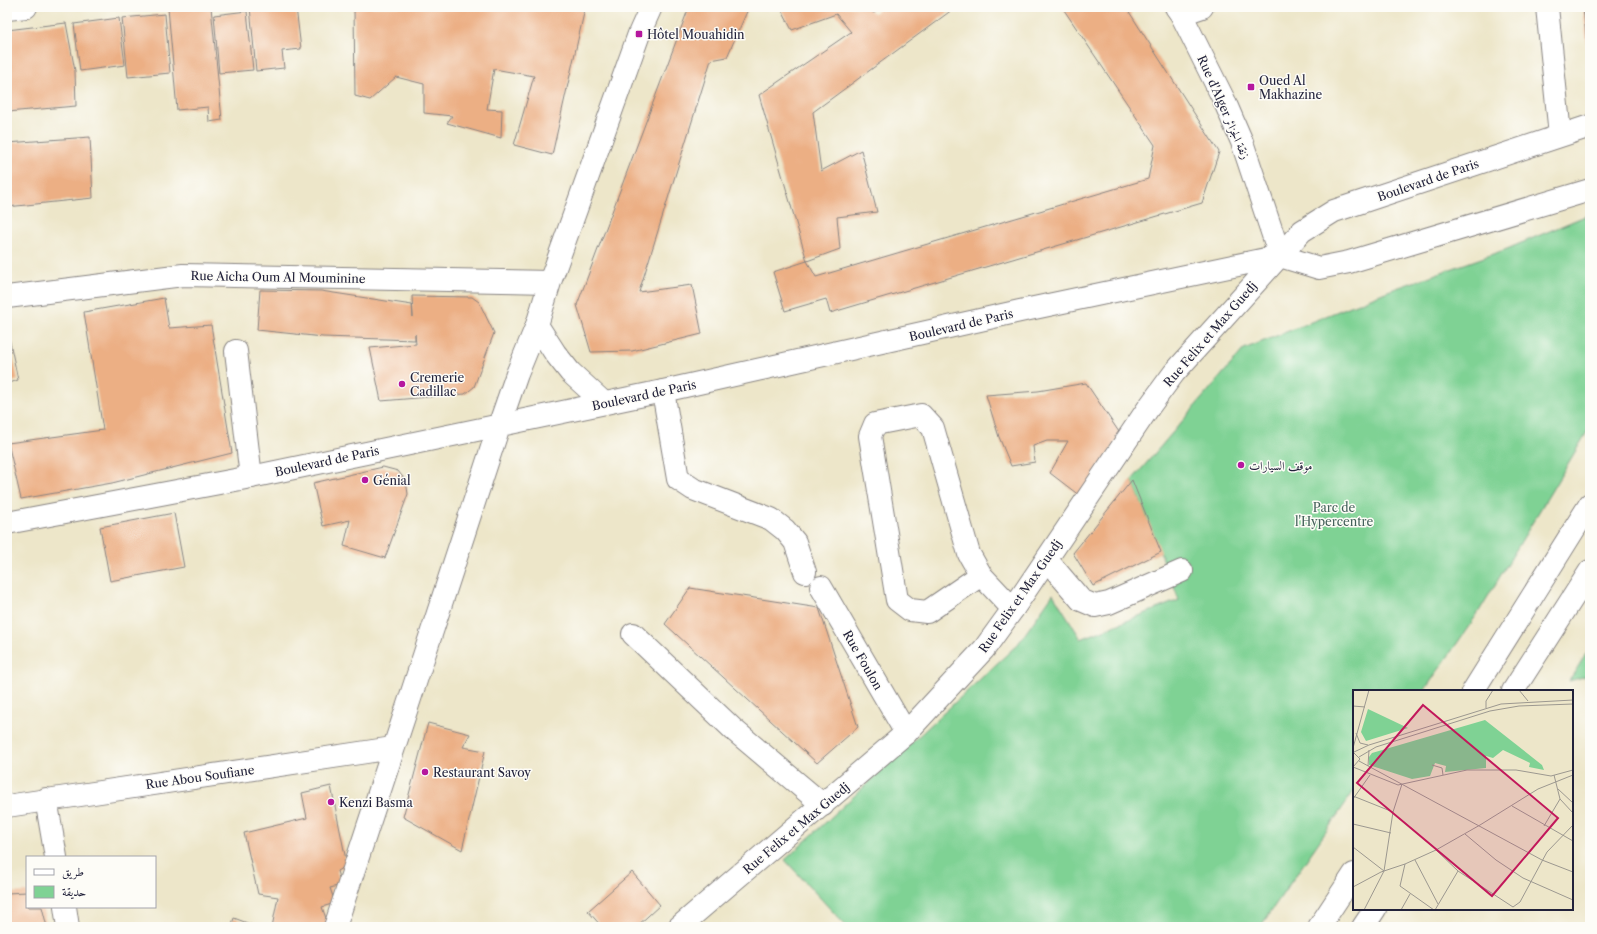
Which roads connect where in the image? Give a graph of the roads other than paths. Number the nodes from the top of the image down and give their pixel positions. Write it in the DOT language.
graph roads {
  1 [pos="26,7"];
  2 [pos="651,7"];
  3 [pos="1202,7"];
  4 [pos="1546,7"];
  5 [pos="7,9"];
  6 [pos="1179,11"];
  7 [pos="1590,126"];
  8 [pos="1560,135"];
  9 [pos="1590,190"];
  10 [pos="1280,256"];
  11 [pos="550,282"];
  12 [pos="7,297"];
  13 [pos="537,325"];
  14 [pos="236,351"];
  15 [pos="664,391"];
  16 [pos="604,403"];
  17 [pos="499,426"];
  18 [pos="250,477"];
  19 [pos="1590,504"];
  20 [pos="7,523"];
  21 [pos="1047,560"];
  22 [pos="1182,571"];
  23 [pos="1590,571"];
  24 [pos="805,572"];
  25 [pos="981,575"];
  26 [pos="821,587"];
  27 [pos="1013,610"];
  28 [pos="633,634"];
  29 [pos="1474,690"];
  30 [pos="1514,690"];
  31 [pos="906,733"];
  32 [pos="392,748"];
  33 [pos="46,799"];
  34 [pos="823,805"];
  35 [pos="7,806"];
  36 [pos="56,856"];
  37 [pos="1353,876"];
  38 [pos="65,908"];
  39 [pos="1374,910"];
  40 [pos="68,927"];
  41 [pos="335,927"];
  42 [pos="679,927"];
  43 [pos="1319,927"];
  44 [pos="1363,927"];
  1 -- 5 [label="main road"];
  2 -- 11 [label="main road"];
  3 -- 6 [label="main road"];
  4 -- 8 [label="main road"];
  6 -- 10 [label="main road, Rue d'Alger زنقة الجزائر"];
  7 -- 8 [label="main road, Boulevard de Paris"];
  8 -- 10 [label="main road, Boulevard de Paris"];
  9 -- 10 [label="main road, Boulevard de Paris"];
  10 -- 15 [label="main road, Boulevard de Paris"];
  10 -- 21 [label="main road, Rue Felix et Max Guedj"];
  11 -- 12 [label="main road, Rue Aicha Oum Al Mouminine"];
  11 -- 13 [label="main road"];
  13 -- 16 [label="main road"];
  13 -- 17 [label="main road"];
  14 -- 18 [label="main road"];
  15 -- 16 [label="main road, Boulevard de Paris"];
  15 -- 24 [label="main road"];
  16 -- 17 [label="main road, Boulevard de Paris"];
  17 -- 18 [label="main road, Boulevard de Paris"];
  17 -- 32 [label="main road"];
  18 -- 20 [label="main road, Boulevard de Paris"];
  19 -- 29 [label="main road"];
  21 -- 22 [label="main road"];
  21 -- 27 [label="main road, Rue Felix et Max Guedj"];
  23 -- 30 [label="main road"];
  25 -- 25 [label="main road"];
  25 -- 27 [label="main road"];
  26 -- 31 [label="main road, Rue Foulon"];
  27 -- 31 [label="main road, Rue Felix et Max Guedj"];
  28 -- 34 [label="main road"];
  31 -- 34 [label="main road, Rue Felix et Max Guedj"];
  32 -- 33 [label="main road, Rue Abou Soufiane"];
  32 -- 41 [label="main road"];
  33 -- 35 [label="main road, Rue Abou Soufiane"];
  33 -- 36 [label="main road"];
  34 -- 42 [label="main road, Rue Felix et Max Guedj"];
  37 -- 43 [label="main road"];
  38 -- 40 [label="main road"];
  39 -- 44 [label="main road"];
}
